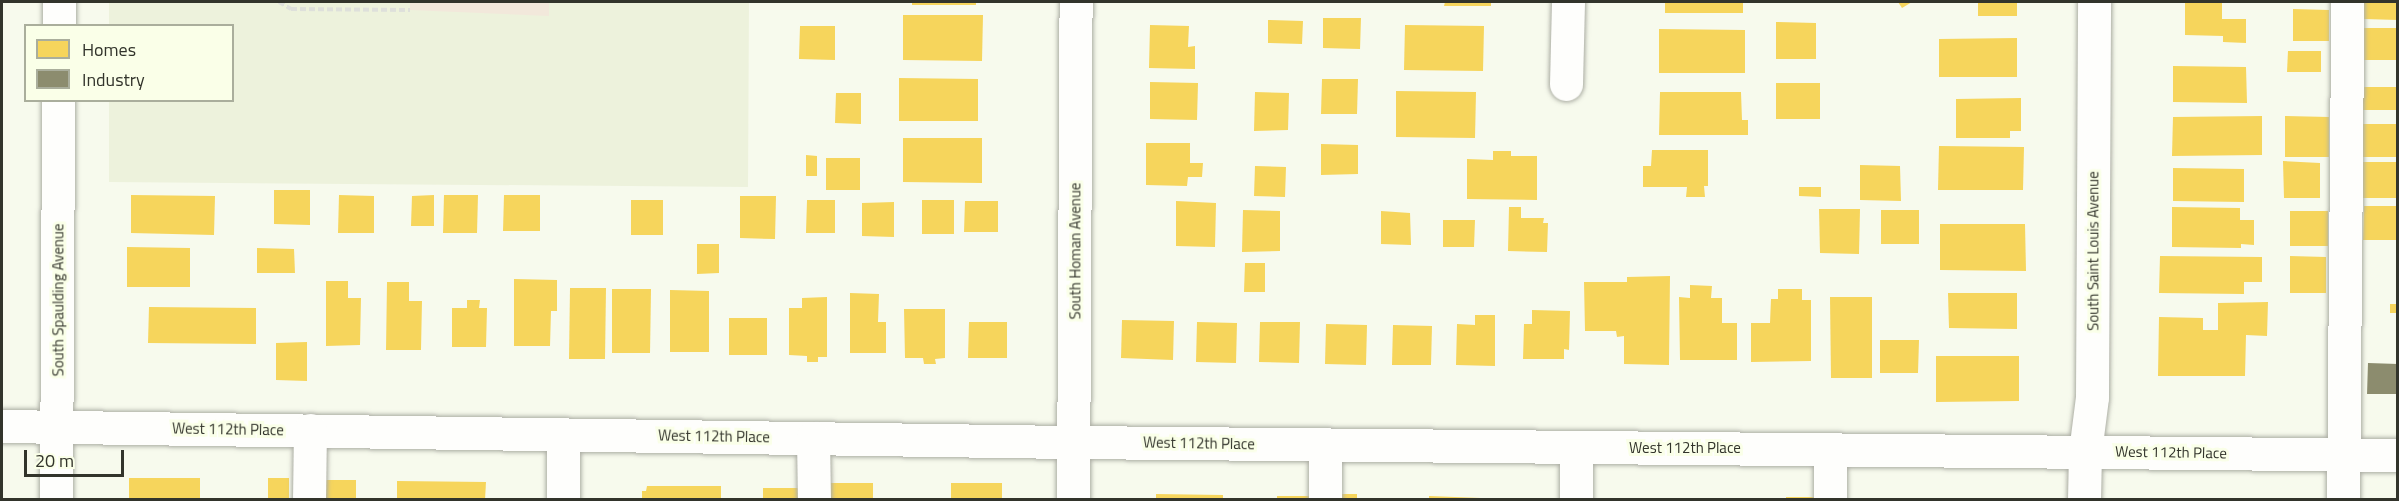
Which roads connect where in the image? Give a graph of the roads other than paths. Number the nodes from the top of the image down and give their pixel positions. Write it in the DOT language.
graph roads {
  1 [pos="59,2"];
  2 [pos="1076,2"];
  3 [pos="1568,2"];
  4 [pos="2094,2"];
  5 [pos="2347,2"];
  6 [pos="59,24"];
  7 [pos="1566,84"];
  8 [pos="58,102"];
  9 [pos="2,426"];
  10 [pos="57,426"];
  11 [pos="310,430"];
  12 [pos="563,434"];
  13 [pos="813,438"];
  14 [pos="1074,442"];
  15 [pos="1325,444"];
  16 [pos="1576,447"];
  17 [pos="1830,449"];
  18 [pos="2085,452"];
  19 [pos="2344,454"];
  20 [pos="2397,454"];
  21 [pos="56,500"];
  22 [pos="309,500"];
  23 [pos="563,500"];
  24 [pos="814,500"];
  25 [pos="1073,500"];
  26 [pos="1325,500"];
  27 [pos="1576,500"];
  28 [pos="1830,500"];
  29 [pos="2084,500"];
  30 [pos="2343,500"];
  1 -- 6 [label="street"];
  2 -- 14 [label="street, South Homan Avenue"];
  3 -- 7 [label="street"];
  4 -- 18 [label="street, South Saint Louis Avenue"];
  5 -- 19 [label="street"];
  8 -- 10 [label="street, South Spaulding Avenue"];
  9 -- 10 [label="street, West 112th Place"];
  10 -- 11 [label="street, West 112th Place"];
  10 -- 21 [label="street, South Spaulding Avenue"];
  11 -- 12 [label="street, West 112th Place"];
  11 -- 22 [label="street"];
  12 -- 13 [label="street, West 112th Place"];
  12 -- 23 [label="street"];
  13 -- 14 [label="street, West 112th Place"];
  13 -- 24 [label="street"];
  14 -- 15 [label="street, West 112th Place"];
  14 -- 25 [label="street, South Homan Avenue"];
  15 -- 16 [label="street, West 112th Place"];
  15 -- 26 [label="street"];
  16 -- 17 [label="street, West 112th Place"];
  16 -- 27 [label="street"];
  17 -- 18 [label="street, West 112th Place"];
  17 -- 28 [label="street"];
  18 -- 19 [label="street, West 112th Place"];
  18 -- 29 [label="street, South Saint Louis Avenue"];
  19 -- 20 [label="street, West 112th Place"];
  19 -- 30 [label="street"];
}
